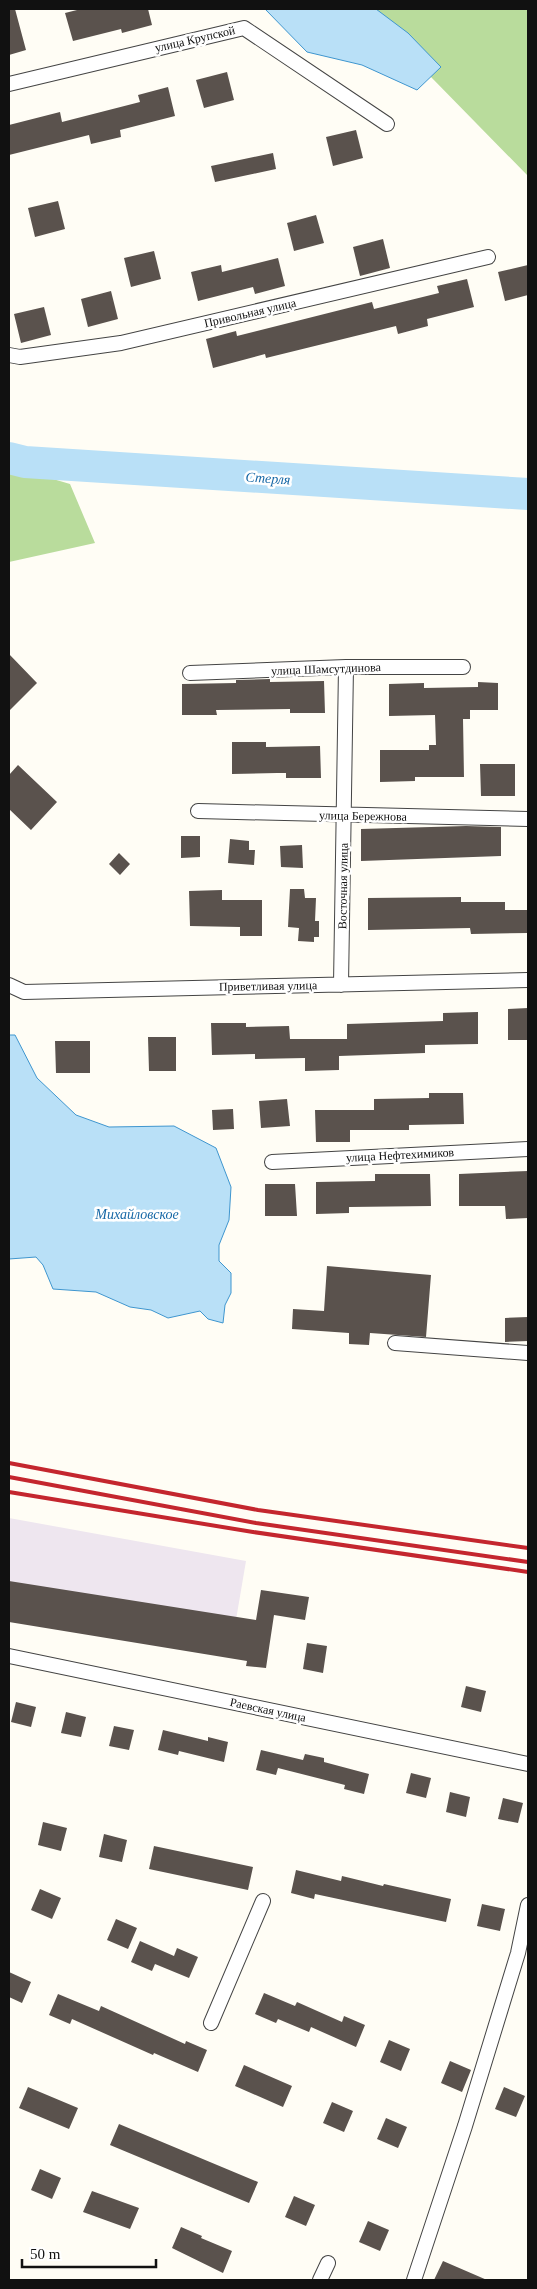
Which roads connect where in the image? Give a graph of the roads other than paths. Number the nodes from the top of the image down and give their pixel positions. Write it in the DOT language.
graph roads {
  1 [pos="9,84"];
  2 [pos="387,124"];
  3 [pos="488,257"];
  4 [pos="9,355"];
  5 [pos="346,667"];
  6 [pos="463,667"];
  7 [pos="190,674"];
  8 [pos="198,811"];
  9 [pos="344,816"];
  10 [pos="528,819"];
  11 [pos="528,980"];
  12 [pos="9,985"];
  13 [pos="341,985"];
  14 [pos="528,1149"];
  15 [pos="272,1162"];
  16 [pos="395,1343"];
  17 [pos="528,1353"];
  18 [pos="9,1656"];
  19 [pos="528,1764"];
  20 [pos="263,1901"];
  21 [pos="528,1905"];
  22 [pos="211,2022"];
  23 [pos="328,2263"];
  24 [pos="320,2280"];
  25 [pos="414,2280"];
  1 -- 2 [label="street, улица Крупской"];
  3 -- 4 [label="street, Привольная улица"];
  5 -- 6 [label="street, улица Шамсутдинова"];
  5 -- 7 [label="street, улица Шамсутдинова"];
  5 -- 9 [label="street, Восточная улица"];
  8 -- 9 [label="street, улица Бережнова"];
  9 -- 10 [label="street, улица Бережнова"];
  9 -- 13 [label="street, Восточная улица"];
  11 -- 13 [label="street, Приветливая улица"];
  12 -- 13 [label="street, Приветливая улица"];
  14 -- 15 [label="street, улица Нефтехимиков"];
  16 -- 17 [label="street"];
  18 -- 19 [label="street, Раевская улица"];
  20 -- 22 [label="street"];
  21 -- 25 [label="street"];
  23 -- 24 [label="street"];
}
